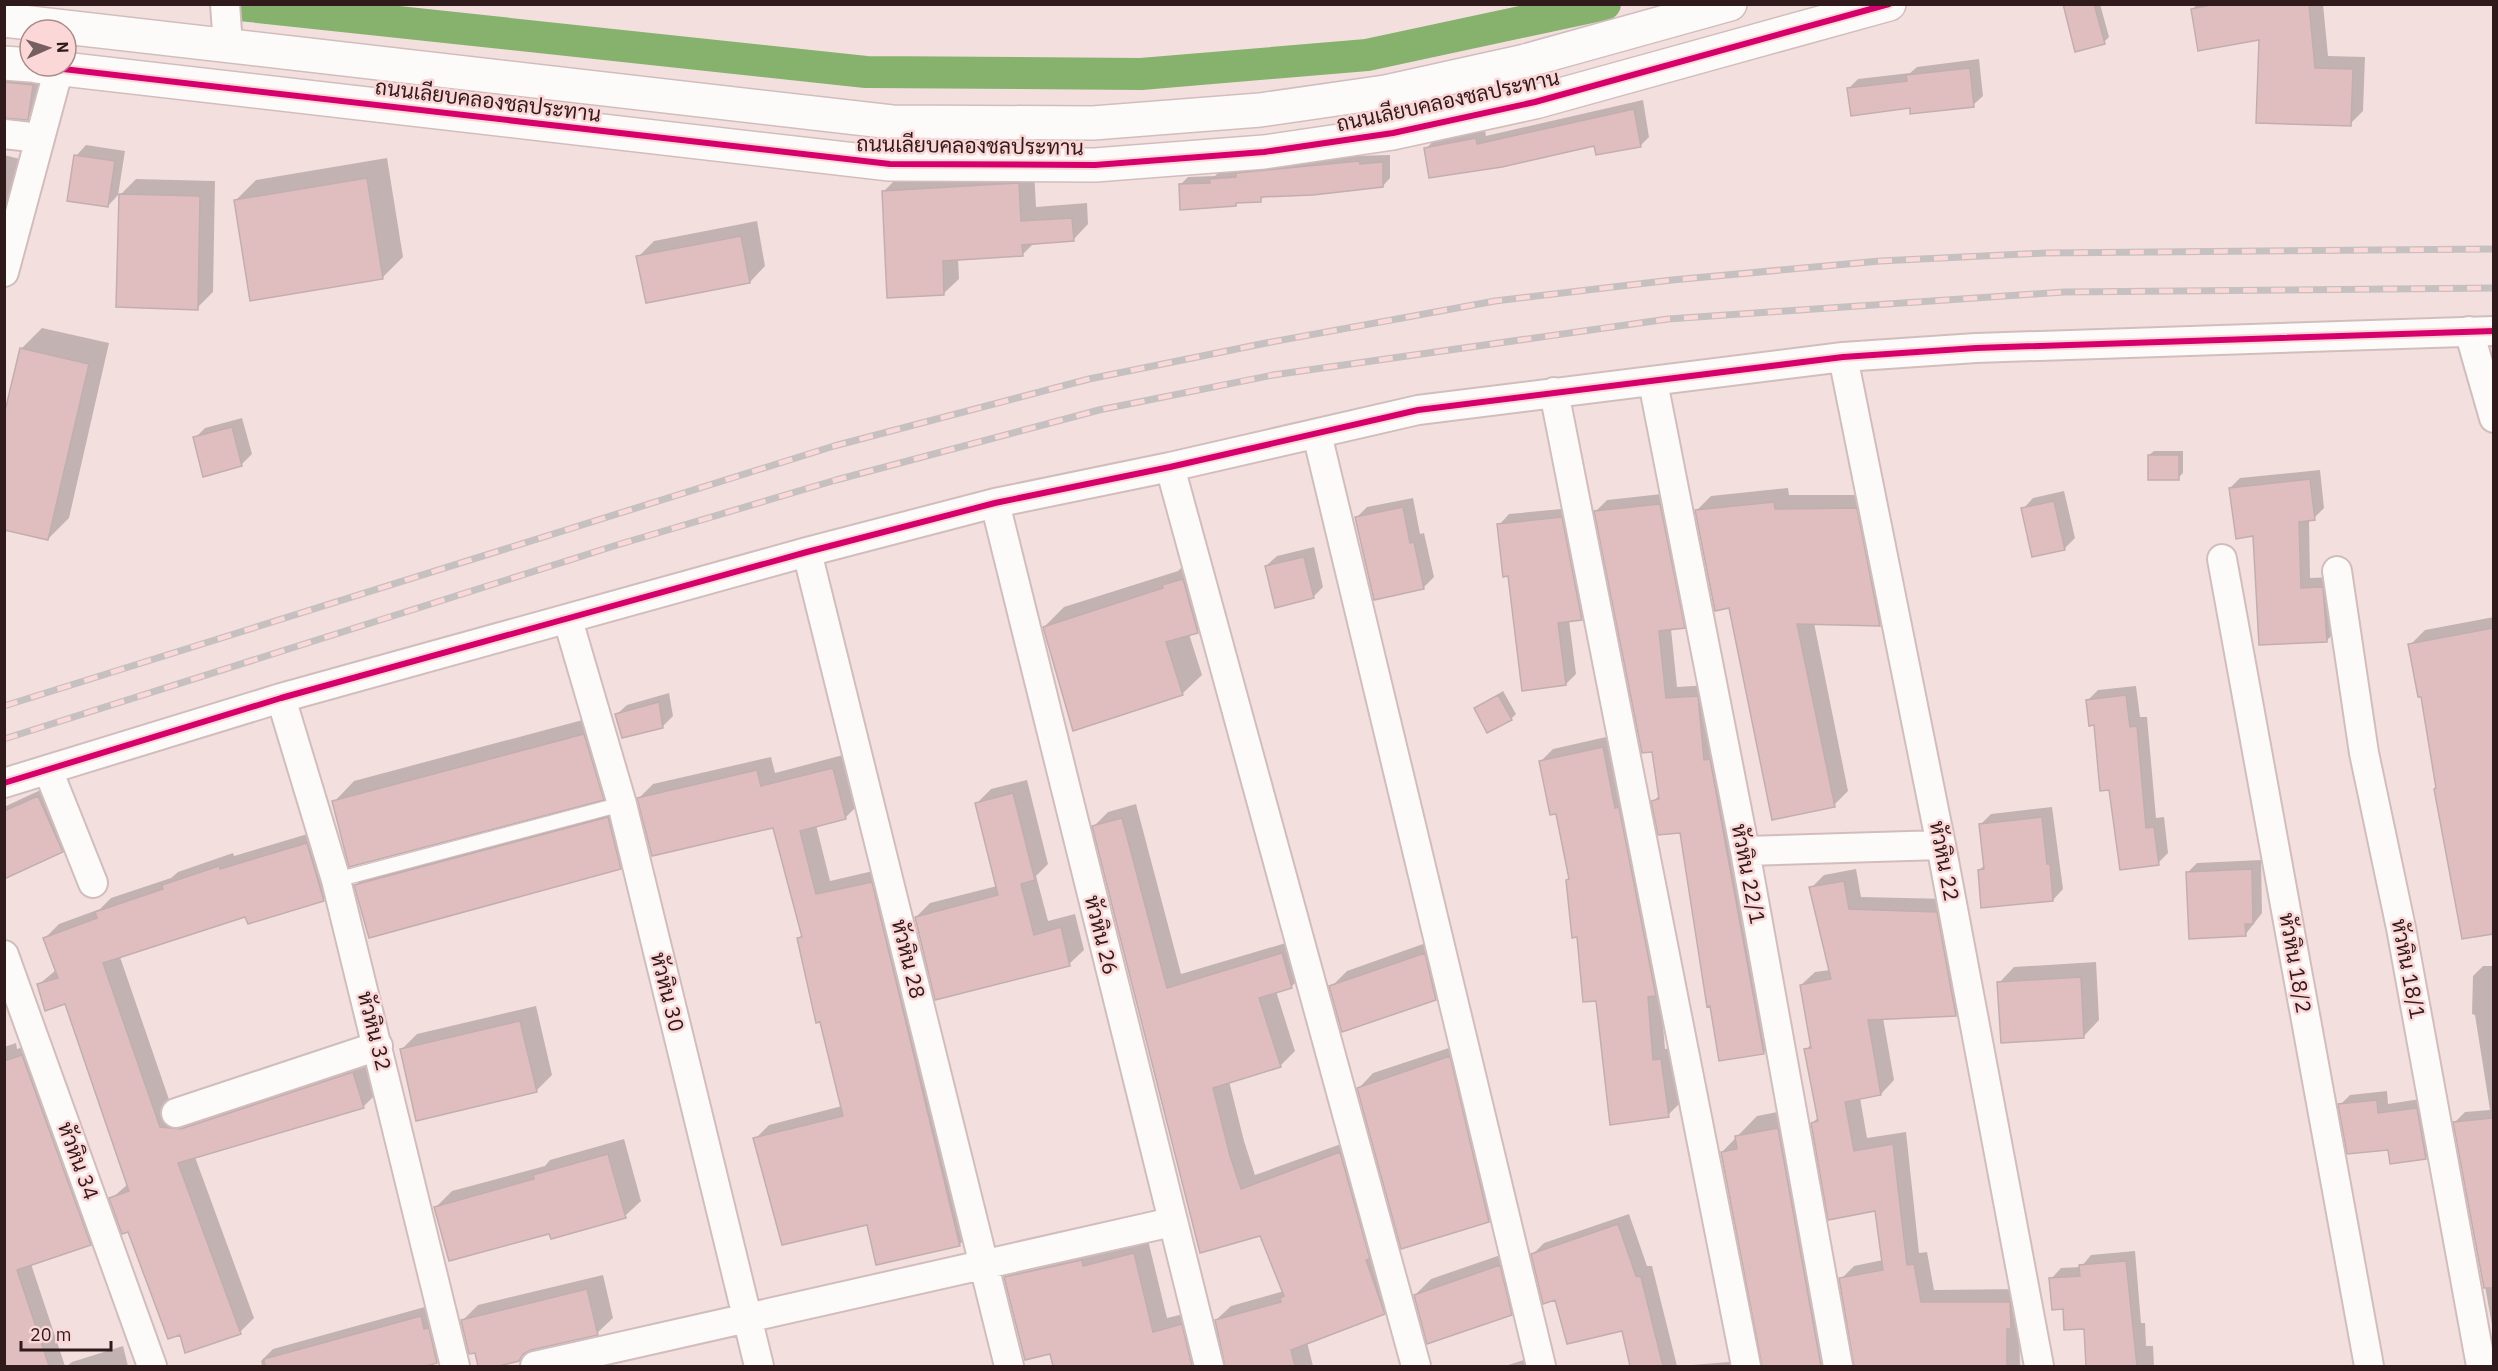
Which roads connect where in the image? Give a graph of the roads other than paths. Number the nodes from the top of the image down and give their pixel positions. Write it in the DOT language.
graph roads {
  1 [pos="225,4"];
  2 [pos="1730,4"];
  3 [pos="1889,4"];
  4 [pos="4,20"];
  5 [pos="228,45"];
  6 [pos="78,71"];
  7 [pos="42,78"];
  8 [pos="227,87"];
  9 [pos="4,134"];
  10 [pos="40,138"];
  11 [pos="4,272"];
  12 [pos="2481,331"];
  13 [pos="1843,357"];
  14 [pos="1653,382"];
  15 [pos="1554,392"];
  16 [pos="2493,418"];
  17 [pos="1317,434"];
  18 [pos="1170,467"];
  19 [pos="995,503"];
  20 [pos="807,552"];
  21 [pos="2222,559"];
  22 [pos="2337,571"];
  23 [pos="568,620"];
  24 [pos="281,698"];
  25 [pos="48,770"];
  26 [pos="4,783"];
  27 [pos="622,804"];
  28 [pos="1941,845"];
  29 [pos="1745,851"];
  30 [pos="336,880"];
  31 [pos="93,883"];
  32 [pos="4,955"];
  33 [pos="378,1046"];
  34 [pos="176,1113"];
  35 [pos="1172,1222"];
  36 [pos="984,1264"];
  37 [pos="747,1317"];
  38 [pos="152,1366"];
  39 [pos="455,1366"];
  40 [pos="535,1366"];
  41 [pos="759,1366"];
  42 [pos="1009,1366"];
  43 [pos="1209,1366"];
  44 [pos="1416,1366"];
  45 [pos="1542,1366"];
  46 [pos="1746,1366"];
  47 [pos="1838,1366"];
  48 [pos="2039,1366"];
  49 [pos="2369,1366"];
  50 [pos="2481,1366"];
  1 -- 5 [label="street"];
  2 -- 5 [label="street, ถนนเลียบคลองชลประทาน"];
  3 -- 8 [label="street, ถนนเลียบคลองชลประทาน"];
  4 -- 5 [label="street, ถนนเลียบคลองชลประทาน"];
  5 -- 8 [label="street"];
  6 -- 8 [label="street, ถนนเลียบคลองชลประทาน"];
  7 -- 10 [label="street"];
  9 -- 10 [label="street"];
  10 -- 11 [label="street"];
  12 -- 13 [label="street"];
  12 -- 16 [label="street"];
  13 -- 14 [label="street"];
  13 -- 28 [label="street, หัวหิน 22"];
  14 -- 15 [label="street"];
  14 -- 29 [label="street, หัวหิน 22/1"];
  15 -- 17 [label="street"];
  15 -- 46 [label="street"];
  17 -- 18 [label="street"];
  17 -- 45 [label="street"];
  18 -- 19 [label="street"];
  18 -- 44 [label="street"];
  19 -- 20 [label="street"];
  19 -- 35 [label="street, หัวหิน 26"];
  20 -- 23 [label="street"];
  20 -- 36 [label="street, หัวหิน 28"];
  21 -- 49 [label="street, หัวหิน 18/2"];
  22 -- 50 [label="street, หัวหิน 18/1"];
  23 -- 24 [label="street"];
  23 -- 27 [label="street, หัวหิน 30"];
  24 -- 25 [label="street"];
  24 -- 30 [label="street, หัวหิน 32"];
  25 -- 26 [label="street"];
  25 -- 31 [label="street"];
  27 -- 30 [label="lane"];
  27 -- 37 [label="street, หัวหิน 30"];
  28 -- 29 [label="street"];
  28 -- 48 [label="street, หัวหิน 22"];
  29 -- 47 [label="street, หัวหิน 22/1"];
  30 -- 33 [label="street, หัวหิน 32"];
  32 -- 38 [label="street, หัวหิน 34"];
  33 -- 34 [label="street"];
  33 -- 39 [label="street, หัวหิน 32"];
  35 -- 36 [label="street"];
  35 -- 43 [label="street, หัวหิน 26"];
  36 -- 37 [label="street"];
  36 -- 42 [label="street, หัวหิน 28"];
  37 -- 40 [label="street"];
  37 -- 41 [label="street, หัวหิน 30"];
}
